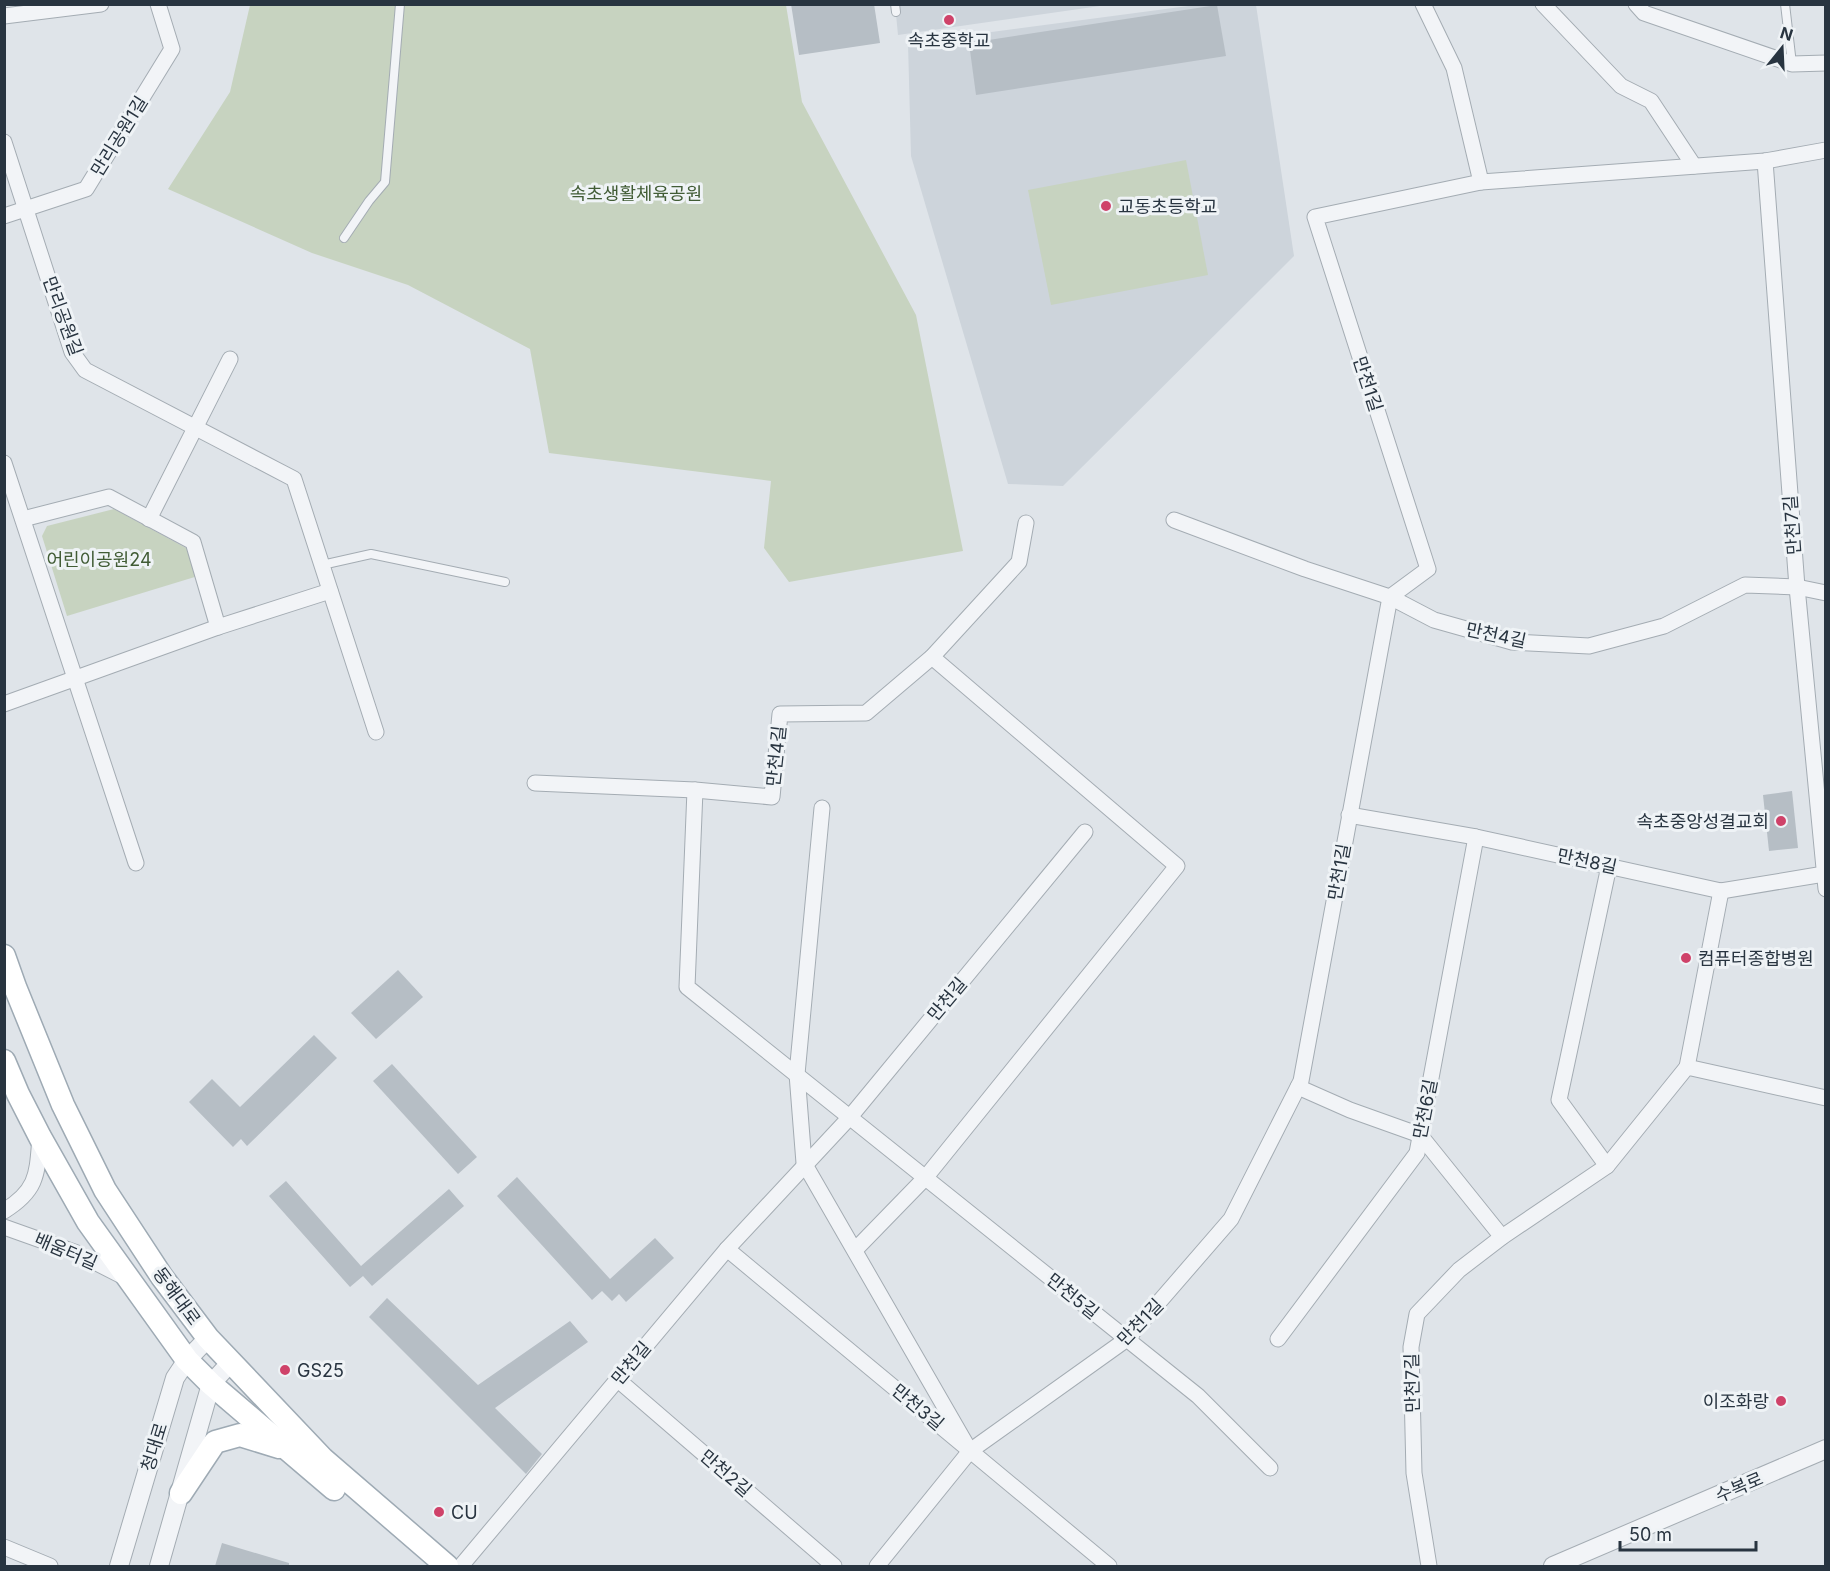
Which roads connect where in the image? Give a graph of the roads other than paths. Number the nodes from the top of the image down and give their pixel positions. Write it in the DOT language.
graph roads {
  1 [pos="101,4"];
  2 [pos="158,4"];
  3 [pos="400,4"];
  4 [pos="1423,4"];
  5 [pos="1543,4"];
  6 [pos="1636,4"];
  7 [pos="1785,4"];
  8 [pos="4,16"];
  9 [pos="1826,63"];
  10 [pos="1792,64"];
  11 [pos="4,142"];
  12 [pos="1826,150"];
  13 [pos="1765,161"];
  14 [pos="1694,166"];
  15 [pos="1481,182"];
  16 [pos="26,208"];
  17 [pos="4,216"];
  18 [pos="344,238"];
  19 [pos="230,359"];
  20 [pos="195,429"];
  21 [pos="4,463"];
  22 [pos="22,519"];
  23 [pos="149,519"];
  24 [pos="1174,520"];
  25 [pos="1026,523"];
  26 [pos="322,565"];
  27 [pos="506,582"];
  28 [pos="1797,586"];
  29 [pos="330,591"];
  30 [pos="1826,593"];
  31 [pos="1390,597"];
  32 [pos="218,627"];
  33 [pos="932,657"];
  34 [pos="75,679"];
  35 [pos="4,704"];
  36 [pos="376,732"];
  37 [pos="535,783"];
  38 [pos="695,790"];
  39 [pos="822,808"];
  40 [pos="1349,815"];
  41 [pos="1085,832"];
  42 [pos="1476,837"];
  43 [pos="136,863"];
  44 [pos="1610,866"];
  45 [pos="1825,881"];
  46 [pos="1721,891"];
  47 [pos="4,956"];
  48 [pos="4,1061"];
  49 [pos="1687,1066"];
  50 [pos="797,1074"];
  51 [pos="1298,1087"];
  52 [pos="1826,1098"];
  53 [pos="850,1117"];
  54 [pos="1420,1135"];
  55 [pos="40,1137"];
  56 [pos="804,1163"];
  57 [pos="1607,1166"];
  58 [pos="926,1177"];
  59 [pos="4,1211"];
  60 [pos="4,1227"];
  61 [pos="1502,1237"];
  62 [pos="728,1249"];
  63 [pos="855,1251"];
  64 [pos="126,1278"];
  65 [pos="208,1338"];
  66 [pos="1127,1339"];
  67 [pos="1278,1339"];
  68 [pos="187,1360"];
  69 [pos="231,1362"];
  70 [pos="617,1379"];
  71 [pos="211,1384"];
  72 [pos="1826,1449"];
  73 [pos="287,1450"];
  74 [pos="970,1451"];
  75 [pos="1270,1468"];
  76 [pos="181,1493"];
  77 [pos="4,1547"];
  78 [pos="50,1566"];
  79 [pos="119,1566"];
  80 [pos="159,1566"];
  81 [pos="426,1566"];
  82 [pos="447,1566"];
  83 [pos="461,1566"];
  84 [pos="834,1566"];
  85 [pos="877,1566"];
  86 [pos="1109,1566"];
  87 [pos="1430,1566"];
  88 [pos="1557,1566"];
  1 -- 8 [label="street"];
  2 -- 16 [label="street, 만리공원1길"];
  3 -- 18 [label="lane"];
  4 -- 15 [label="street"];
  5 -- 14 [label="street"];
  6 -- 10 [label="street"];
  7 -- 10 [label="lane"];
  9 -- 10 [label="street"];
  11 -- 16 [label="street, 만리공원길"];
  12 -- 13 [label="street, 만천1길"];
  13 -- 14 [label="street, 만천1길"];
  13 -- 28 [label="street, 만천7길"];
  14 -- 15 [label="street, 만천1길"];
  15 -- 31 [label="street, 만천1길"];
  16 -- 17 [label="street, 만리공원1길"];
  16 -- 20 [label="street, 만리공원길"];
  19 -- 20 [label="street"];
  20 -- 23 [label="street"];
  20 -- 26 [label="street, 만리공원길"];
  21 -- 22 [label="street"];
  22 -- 23 [label="street"];
  22 -- 34 [label="street"];
  23 -- 32 [label="street"];
  24 -- 31 [label="street, 만천4길"];
  25 -- 33 [label="street, 만천4길"];
  26 -- 27 [label="lane"];
  26 -- 29 [label="street, 만리공원길"];
  28 -- 30 [label="street, 만천4길"];
  28 -- 31 [label="street, 만천4길"];
  28 -- 45 [label="street, 만천7길"];
  29 -- 32 [label="street"];
  29 -- 36 [label="street, 만리공원길"];
  31 -- 40 [label="street, 만천1길"];
  32 -- 34 [label="street"];
  33 -- 38 [label="street, 만천4길"];
  33 -- 58 [label="street"];
  34 -- 35 [label="street"];
  34 -- 43 [label="street"];
  37 -- 38 [label="street"];
  38 -- 50 [label="street"];
  39 -- 50 [label="street"];
  40 -- 42 [label="street, 만천8길"];
  40 -- 51 [label="street, 만천1길"];
  41 -- 53 [label="street, 만천길"];
  42 -- 44 [label="street, 만천8길"];
  42 -- 54 [label="street, 만천6길"];
  44 -- 46 [label="street, 만천8길"];
  44 -- 57 [label="street"];
  45 -- 46 [label="street, 만천8길"];
  46 -- 49 [label="street, 만천7길"];
  47 -- 65 [label="main road, 동해대로"];
  48 -- 55 [label="main road, 동해대로"];
  49 -- 52 [label="street"];
  49 -- 57 [label="street, 만천7길"];
  50 -- 53 [label="street, 만천5길"];
  50 -- 56 [label="street"];
  51 -- 54 [label="street"];
  51 -- 66 [label="street, 만천1길"];
  53 -- 56 [label="street, 만천길"];
  53 -- 58 [label="street, 만천5길"];
  54 -- 61 [label="street"];
  54 -- 67 [label="street, 만천6길"];
  55 -- 59 [label="street"];
  55 -- 64 [label="main road, 동해대로"];
  56 -- 62 [label="street, 만천길"];
  56 -- 63 [label="street"];
  57 -- 61 [label="street, 만천7길"];
  58 -- 63 [label="street"];
  58 -- 66 [label="street, 만천5길"];
  60 -- 64 [label="street, 배움터길"];
  61 -- 87 [label="street, 만천7길"];
  62 -- 70 [label="street, 만천길"];
  62 -- 74 [label="street, 만천3길"];
  63 -- 74 [label="street"];
  64 -- 68 [label="main road, 동해대로"];
  65 -- 68 [label="street, 청대로"];
  65 -- 69 [label="main road, 동해대로"];
  66 -- 74 [label="street, 만천1길"];
  66 -- 75 [label="street, 만천5길"];
  68 -- 71 [label="main road, 동해대로"];
  68 -- 79 [label="street, 청대로"];
  69 -- 71 [label="street, 청대로"];
  69 -- 82 [label="main road, 동해대로"];
  70 -- 83 [label="street, 만천길"];
  70 -- 84 [label="street, 만천2길"];
  71 -- 73 [label="main road, 동해대로"];
  71 -- 76 [label="street, 청대로"];
  72 -- 88 [label="street, 수복로"];
  73 -- 76 [label="main road"];
  73 -- 81 [label="main road, 동해대로"];
  74 -- 85 [label="street, 만천1길"];
  74 -- 86 [label="street, 만천3길"];
  76 -- 80 [label="street, 청대로"];
  77 -- 78 [label="street"];
}
